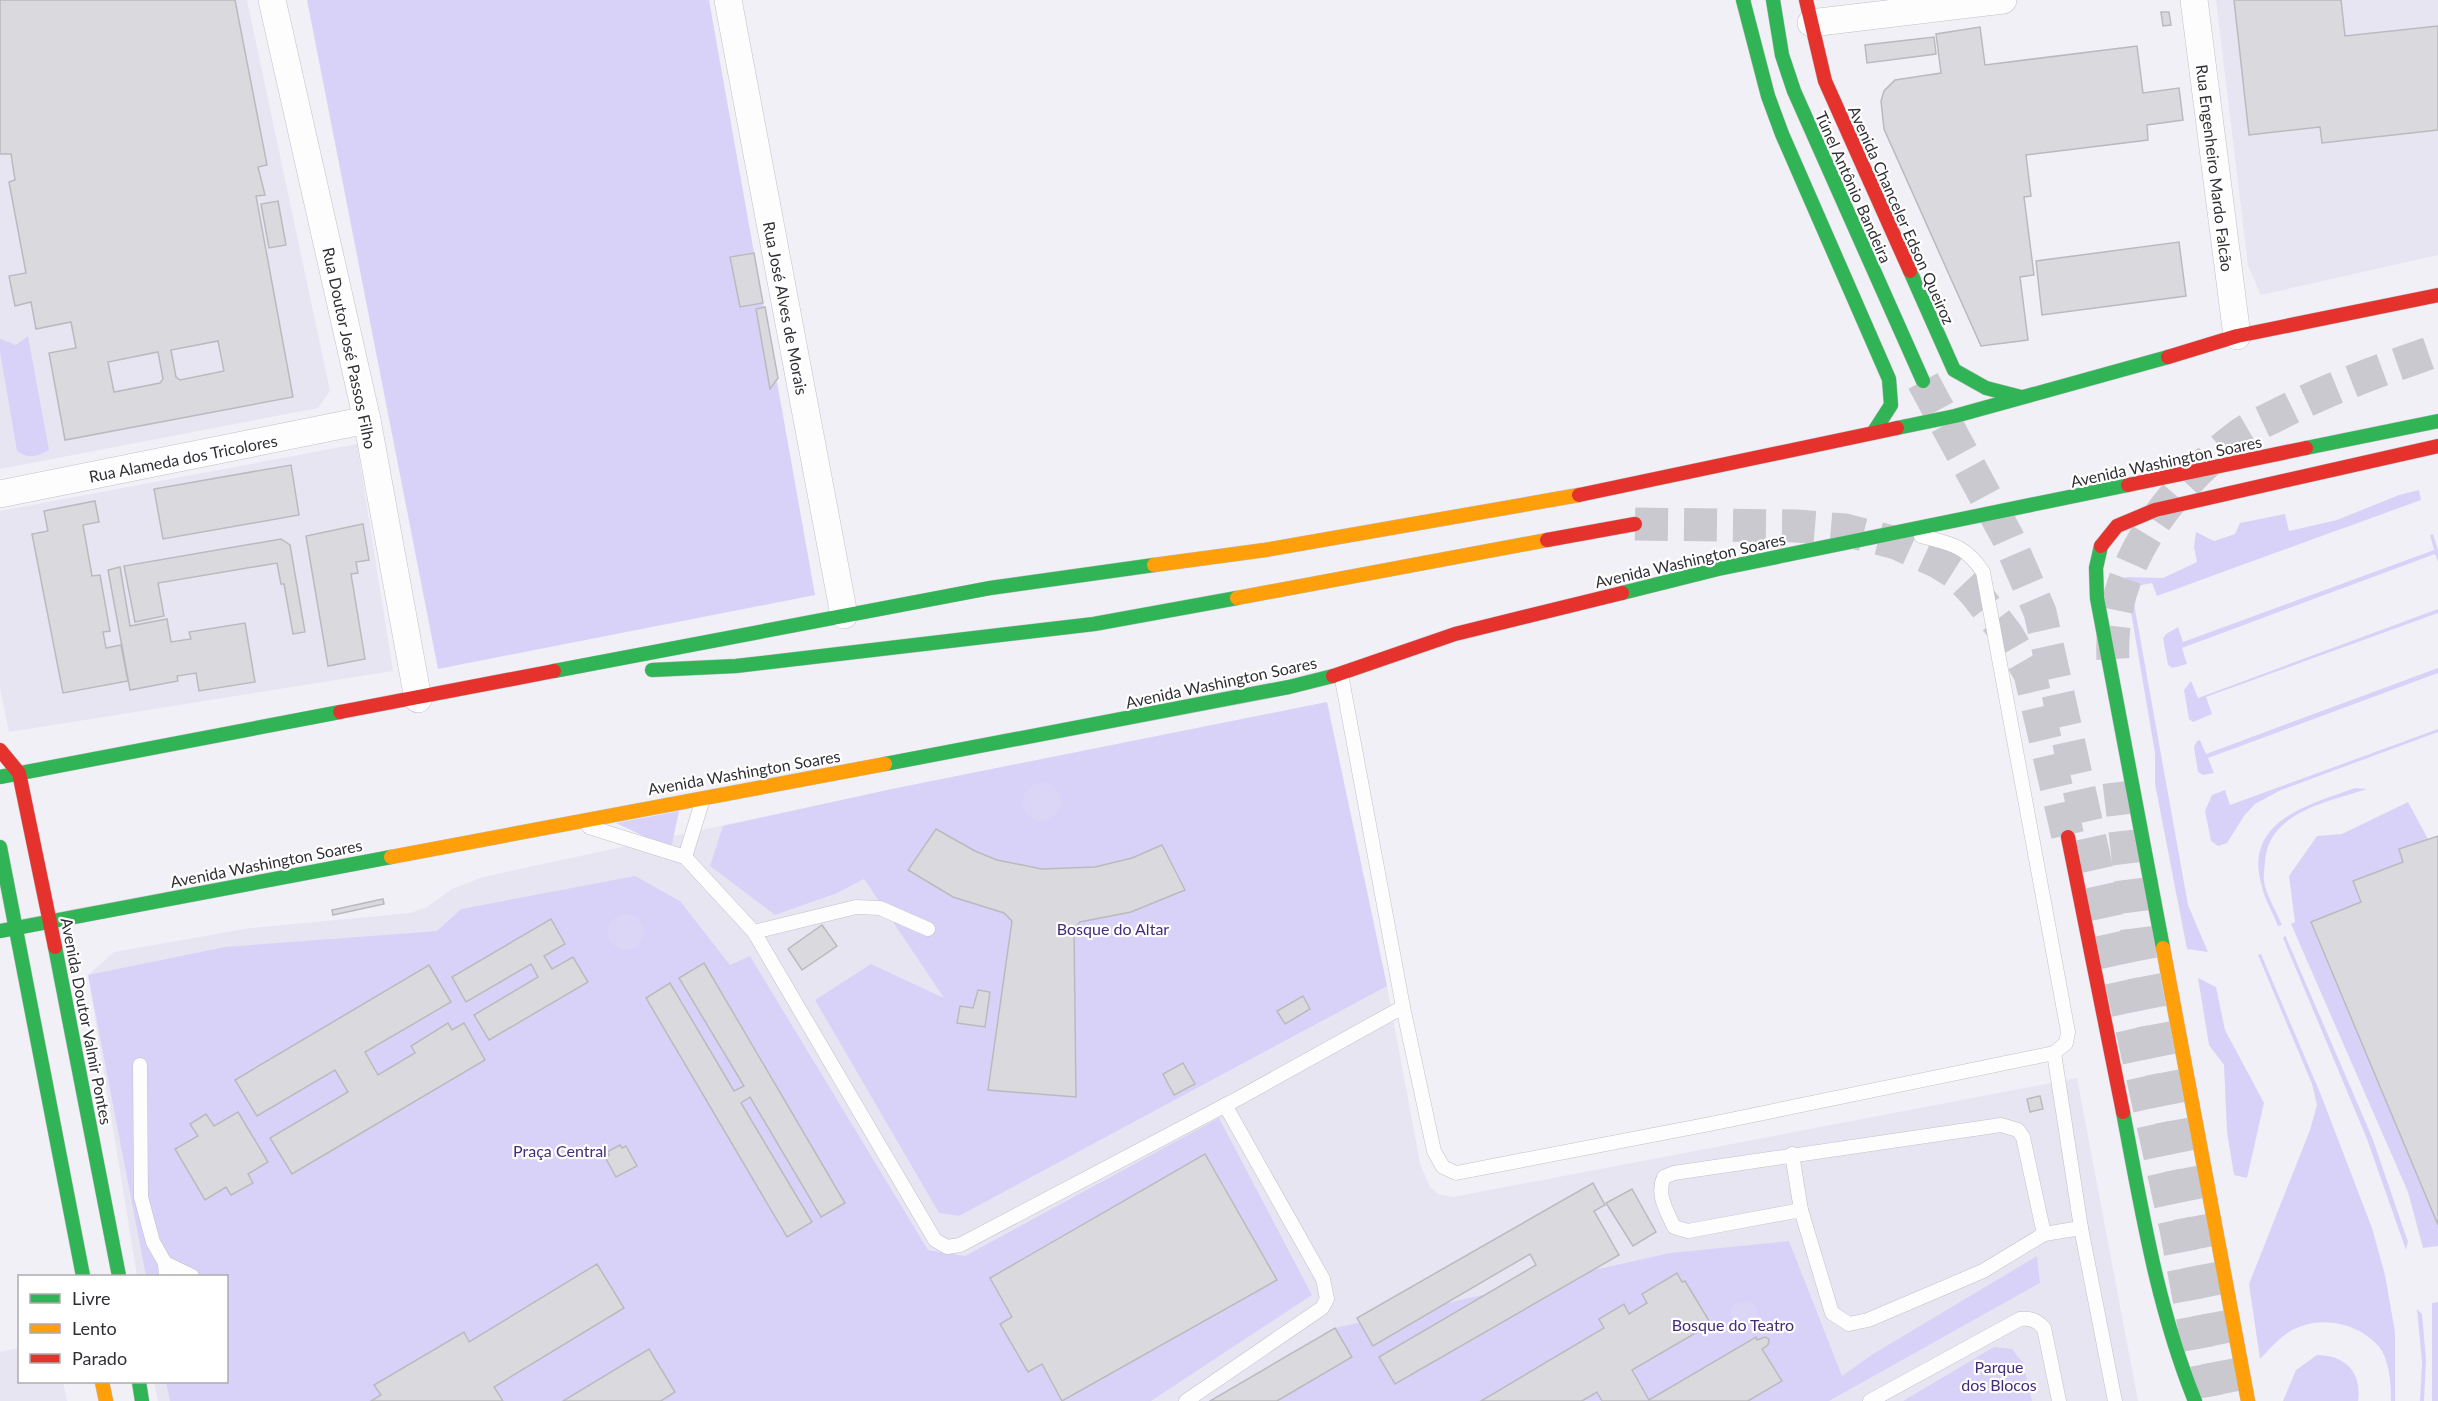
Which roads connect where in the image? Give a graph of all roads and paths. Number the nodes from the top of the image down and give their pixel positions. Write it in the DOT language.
graph roads {
  1 [pos="272,0"];
  2 [pos="728,0"];
  3 [pos="1743,0"];
  4 [pos="1773,0"];
  5 [pos="2003,0"];
  6 [pos="2194,0"];
  7 [pos="1809,11"];
  8 [pos="2438,295"];
  9 [pos="2237,336"];
  10 [pos="1923,381"];
  11 [pos="2022,397"];
  12 [pos="367,420"];
  13 [pos="2438,421"];
  14 [pos="1873,433"];
  15 [pos="2438,446"];
  16 [pos="0,494"];
  17 [pos="1635,524"];
  18 [pos="1896,530"];
  19 [pos="844,615"];
  20 [pos="543,674"];
  21 [pos="1341,674"];
  22 [pos="418,699"];
  23 [pos="0,750"];
  24 [pos="19,773"];
  25 [pos="0,777"];
  26 [pos="704,796"];
  27 [pos="571,822"];
  28 [pos="2068,837"];
  29 [pos="0,847"];
  30 [pos="685,857"];
  31 [pos="50,921"];
  32 [pos="15,928"];
  33 [pos="928,929"];
  34 [pos="0,931"];
  35 [pos="754,932"];
  36 [pos="1403,1007"];
  37 [pos="2054,1053"];
  38 [pos="140,1065"];
  39 [pos="1225,1105"];
  40 [pos="1792,1154"];
  41 [pos="1802,1210"];
  42 [pos="2081,1228"];
  43 [pos="2044,1234"];
  44 [pos="165,1270"];
  45 [pos="83,1275"];
  46 [pos="119,1275"];
  47 [pos="188,1275"];
  48 [pos="102,1383"];
  49 [pos="139,1383"];
  50 [pos="106,1401"];
  51 [pos="142,1401"];
  52 [pos="1186,1401"];
  53 [pos="1870,1401"];
  54 [pos="2059,1401"];
  55 [pos="2115,1401"];
  56 [pos="2195,1401"];
  57 [pos="2248,1401"];
  1 -- 12 [label="street, Rua Doutor José Passos Filho"];
  2 -- 19 [label="street, Rua José Alves de Morais"];
  3 -- 14 [label="main road"];
  4 -- 10 [label="main road, Túnel Antônio Bandeira"];
  5 -- 7 [label="street"];
  6 -- 9 [label="street, Rua Engenheiro Mardo Falcão"];
  7 -- 11 [label="main road, Avenida Chanceler Edson Queiroz"];
  8 -- 9 [label="main road"];
  9 -- 11 [label="main road"];
  11 -- 14 [label="main road"];
  12 -- 16 [label="street, Rua Alameda dos Tricolores"];
  12 -- 22 [label="street, Rua Doutor José Passos Filho"];
  13 -- 18 [label="main road, Avenida Washington Soares"];
  14 -- 19 [label="main road"];
  15 -- 57 [label="main road"];
  17 -- 20 [label="main road"];
  18 -- 21 [label="main road, Avenida Washington Soares"];
  18 -- 37 [label="lane"];
  19 -- 20 [label="main road"];
  20 -- 22 [label="main road"];
  21 -- 26 [label="main road, Avenida Washington Soares"];
  21 -- 36 [label="lane"];
  22 -- 24 [label="main road"];
  23 -- 24 [label="main road"];
  24 -- 25 [label="main road"];
  24 -- 31 [label="main road, Avenida Doutor Valmir Pontes"];
  26 -- 27 [label="main road, Avenida Washington Soares"];
  26 -- 30 [label="lane"];
  27 -- 30 [label="lane"];
  27 -- 31 [label="main road, Avenida Washington Soares"];
  28 -- 56 [label="main road"];
  29 -- 32 [label="main road"];
  30 -- 35 [label="lane"];
  31 -- 32 [label="main road, Avenida Washington Soares"];
  31 -- 46 [label="main road, Avenida Doutor Valmir Pontes"];
  32 -- 34 [label="main road, Avenida Washington Soares"];
  32 -- 45 [label="main road"];
  33 -- 35 [label="lane"];
  35 -- 39 [label="lane"];
  36 -- 37 [label="lane"];
  36 -- 39 [label="lane"];
  37 -- 42 [label="lane"];
  38 -- 44 [label="lane"];
  39 -- 52 [label="lane"];
  40 -- 41 [label="lane"];
  40 -- 41 [label="lane"];
  40 -- 43 [label="lane"];
  41 -- 43 [label="lane"];
  42 -- 43 [label="lane"];
  42 -- 55 [label="lane"];
  44 -- 47 [label="lane"];
  48 -- 50 [label="main road"];
  49 -- 51 [label="main road"];
  53 -- 54 [label="lane"];
}
